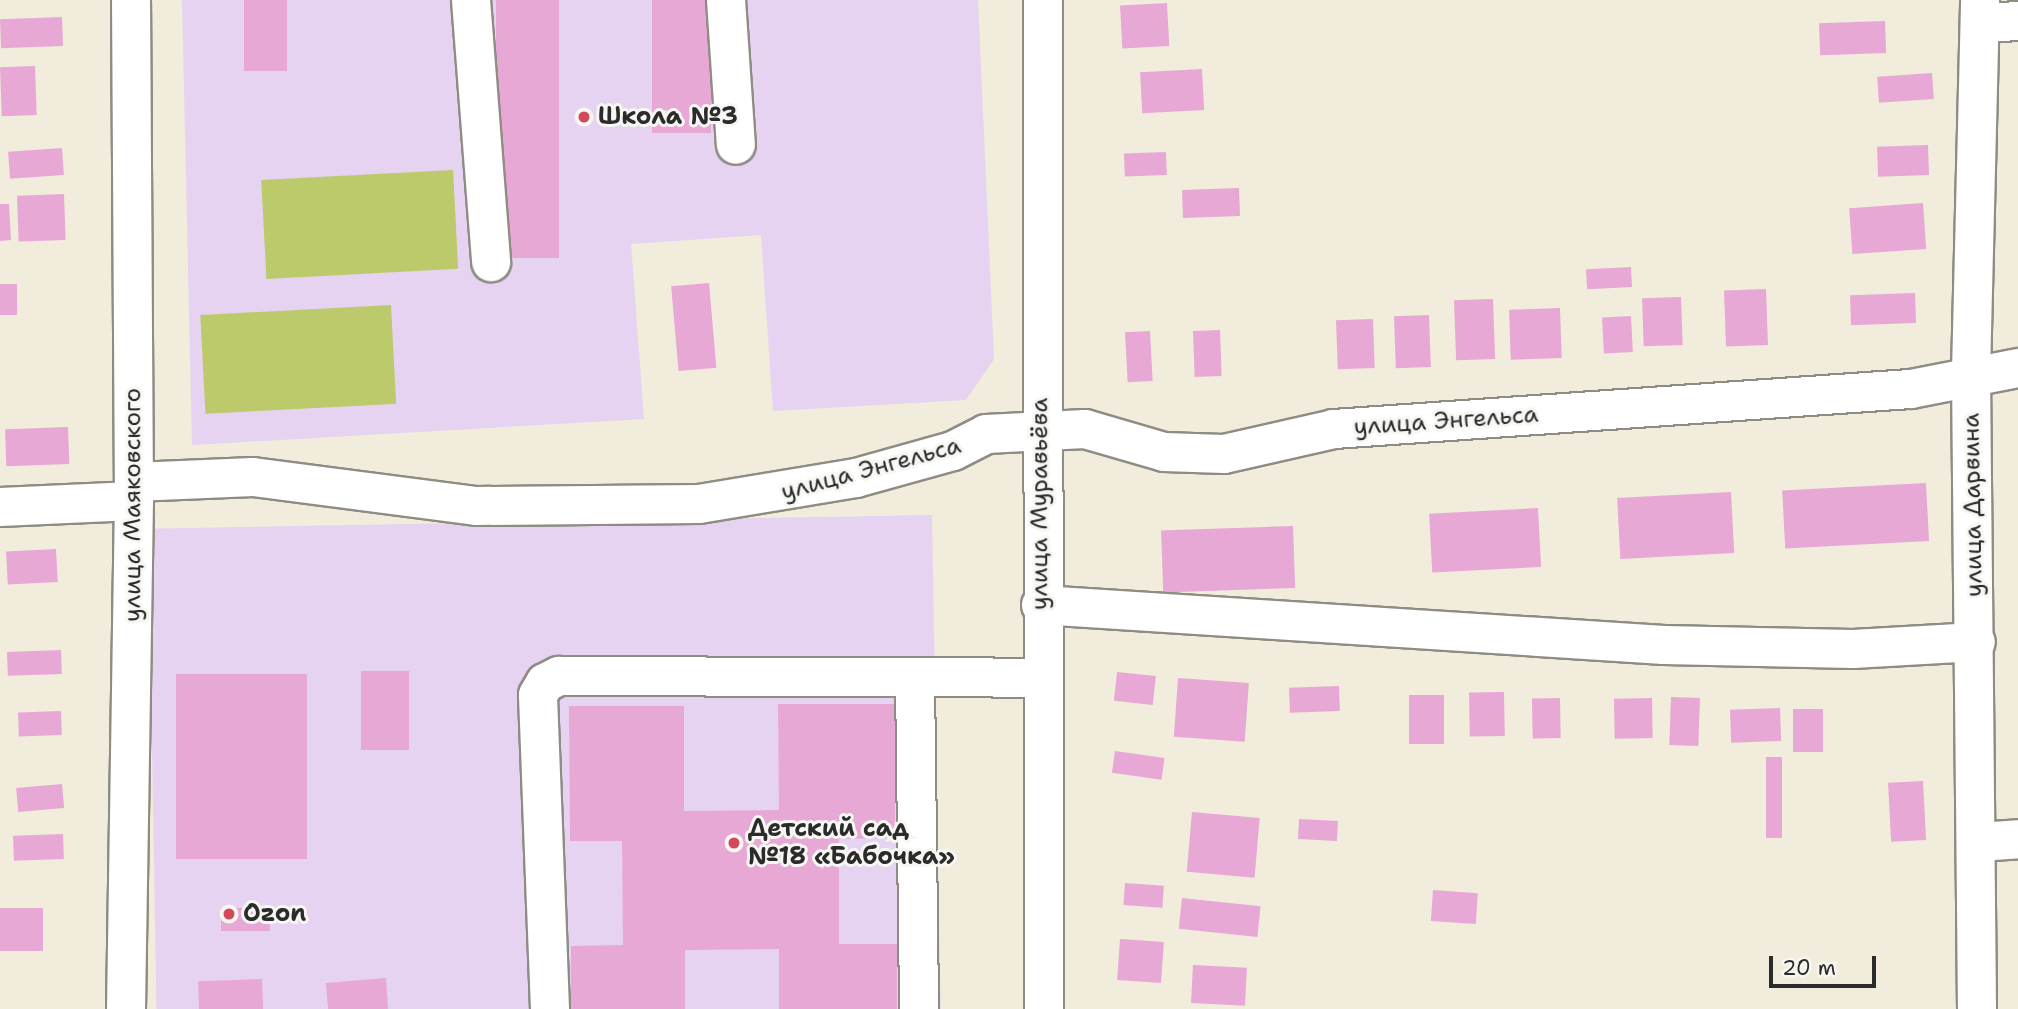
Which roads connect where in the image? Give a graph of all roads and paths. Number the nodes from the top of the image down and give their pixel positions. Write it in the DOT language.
graph roads {
  1 [pos="131,0"];
  2 [pos="471,0"];
  3 [pos="726,0"];
  4 [pos="1044,0"];
  5 [pos="1993,15"];
  6 [pos="736,145"];
  7 [pos="491,262"];
  8 [pos="2018,368"];
  9 [pos="1971,373"];
  10 [pos="1040,431"];
  11 [pos="134,492"];
  12 [pos="0,507"];
  13 [pos="1041,605"];
  14 [pos="1976,642"];
  15 [pos="915,677"];
  16 [pos="1041,678"];
  17 [pos="2018,839"];
  18 [pos="1979,842"];
  19 [pos="126,1009"];
  20 [pos="550,1009"];
  21 [pos="919,1009"];
  22 [pos="1044,1009"];
  23 [pos="1977,1009"];
  1 -- 11 [label="street, улица Маяковского"];
  2 -- 7 [label="street"];
  3 -- 6 [label="street"];
  4 -- 10 [label="street, улица Муравьёва"];
  5 -- 9 [label="street, улица Дарвина"];
  8 -- 9 [label="street, улица Энгельса"];
  9 -- 10 [label="street, улица Энгельса"];
  9 -- 14 [label="street, улица Дарвина"];
  10 -- 11 [label="street, улица Энгельса"];
  10 -- 13 [label="street, улица Муравьёва"];
  11 -- 12 [label="street, улица Энгельса"];
  11 -- 19 [label="street, улица Маяковского"];
  13 -- 14 [label="street"];
  13 -- 16 [label="street, улица Муравьёва"];
  14 -- 18 [label="street, улица Дарвина"];
  15 -- 16 [label="street"];
  15 -- 20 [label="street"];
  15 -- 21 [label="street"];
  16 -- 22 [label="street, улица Муравьёва"];
  17 -- 18 [label="street"];
  18 -- 23 [label="street, улица Дарвина"];
}
